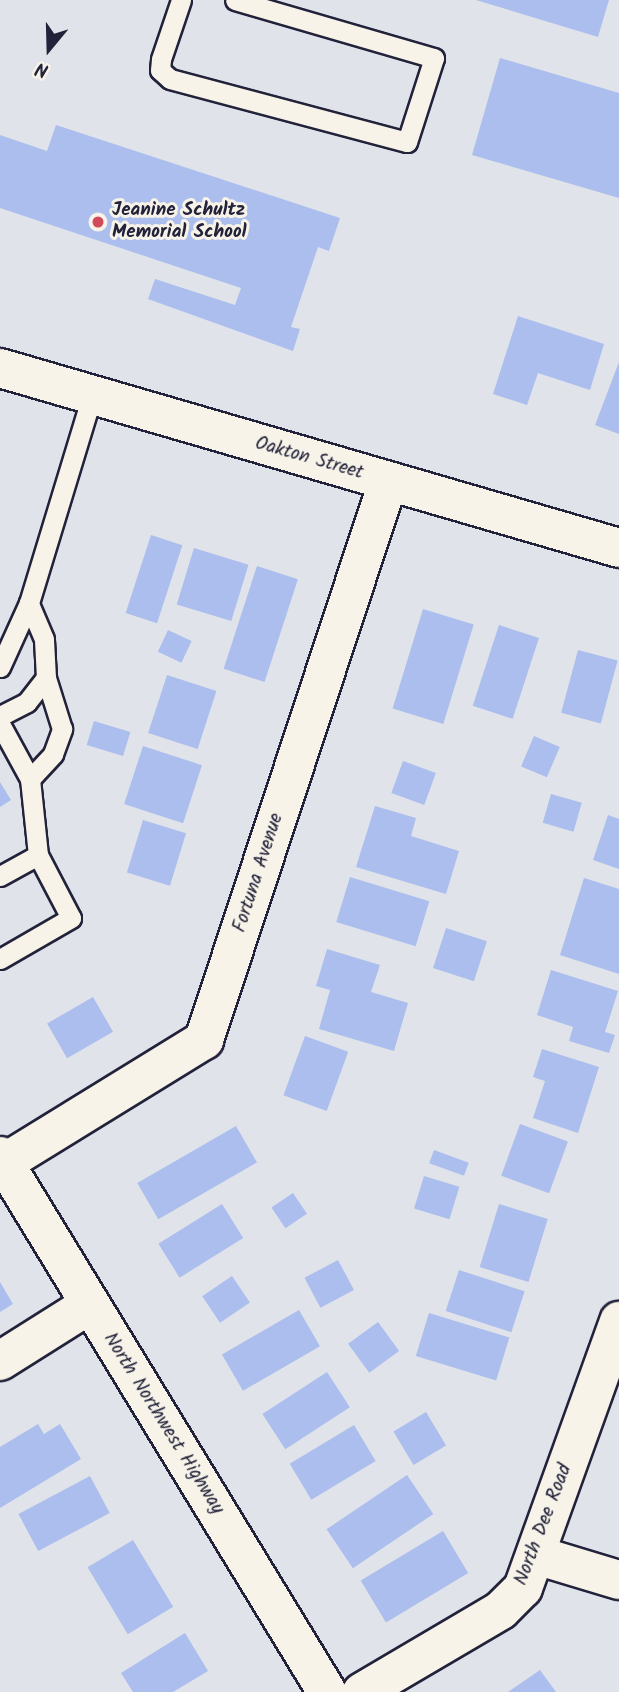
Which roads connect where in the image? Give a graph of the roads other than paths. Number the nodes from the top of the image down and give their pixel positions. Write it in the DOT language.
graph roads {
  1 [pos="181,0"];
  2 [pos="235,0"];
  3 [pos="0,368"];
  4 [pos="92,395"];
  5 [pos="387,482"];
  6 [pos="619,548"];
  7 [pos="29,603"];
  8 [pos="0,667"];
  9 [pos="46,678"];
  10 [pos="0,716"];
  11 [pos="0,724"];
  12 [pos="30,779"];
  13 [pos="38,855"];
  14 [pos="0,876"];
  15 [pos="2,952"];
  16 [pos="2,1160"];
  17 [pos="89,1305"];
  18 [pos="619,1321"];
  19 [pos="0,1361"];
  20 [pos="536,1556"];
  21 [pos="619,1580"];
  22 [pos="327,1692"];
  23 [pos="362,1692"];
  1 -- 2 [label="lane"];
  3 -- 4 [label="street, Oakton Street"];
  4 -- 5 [label="street, Oakton Street"];
  4 -- 7 [label="lane"];
  5 -- 6 [label="street, Oakton Street"];
  5 -- 16 [label="street, Fortuna Avenue"];
  7 -- 8 [label="lane"];
  7 -- 9 [label="lane"];
  9 -- 10 [label="lane"];
  9 -- 12 [label="lane"];
  11 -- 12 [label="lane"];
  12 -- 13 [label="lane"];
  13 -- 14 [label="lane"];
  13 -- 15 [label="lane"];
  16 -- 17 [label="street, North Northwest Highway"];
  17 -- 19 [label="street"];
  17 -- 22 [label="street, North Northwest Highway"];
  18 -- 20 [label="street, North Dee Road"];
  20 -- 21 [label="street"];
  20 -- 23 [label="street, North Dee Road"];
}
